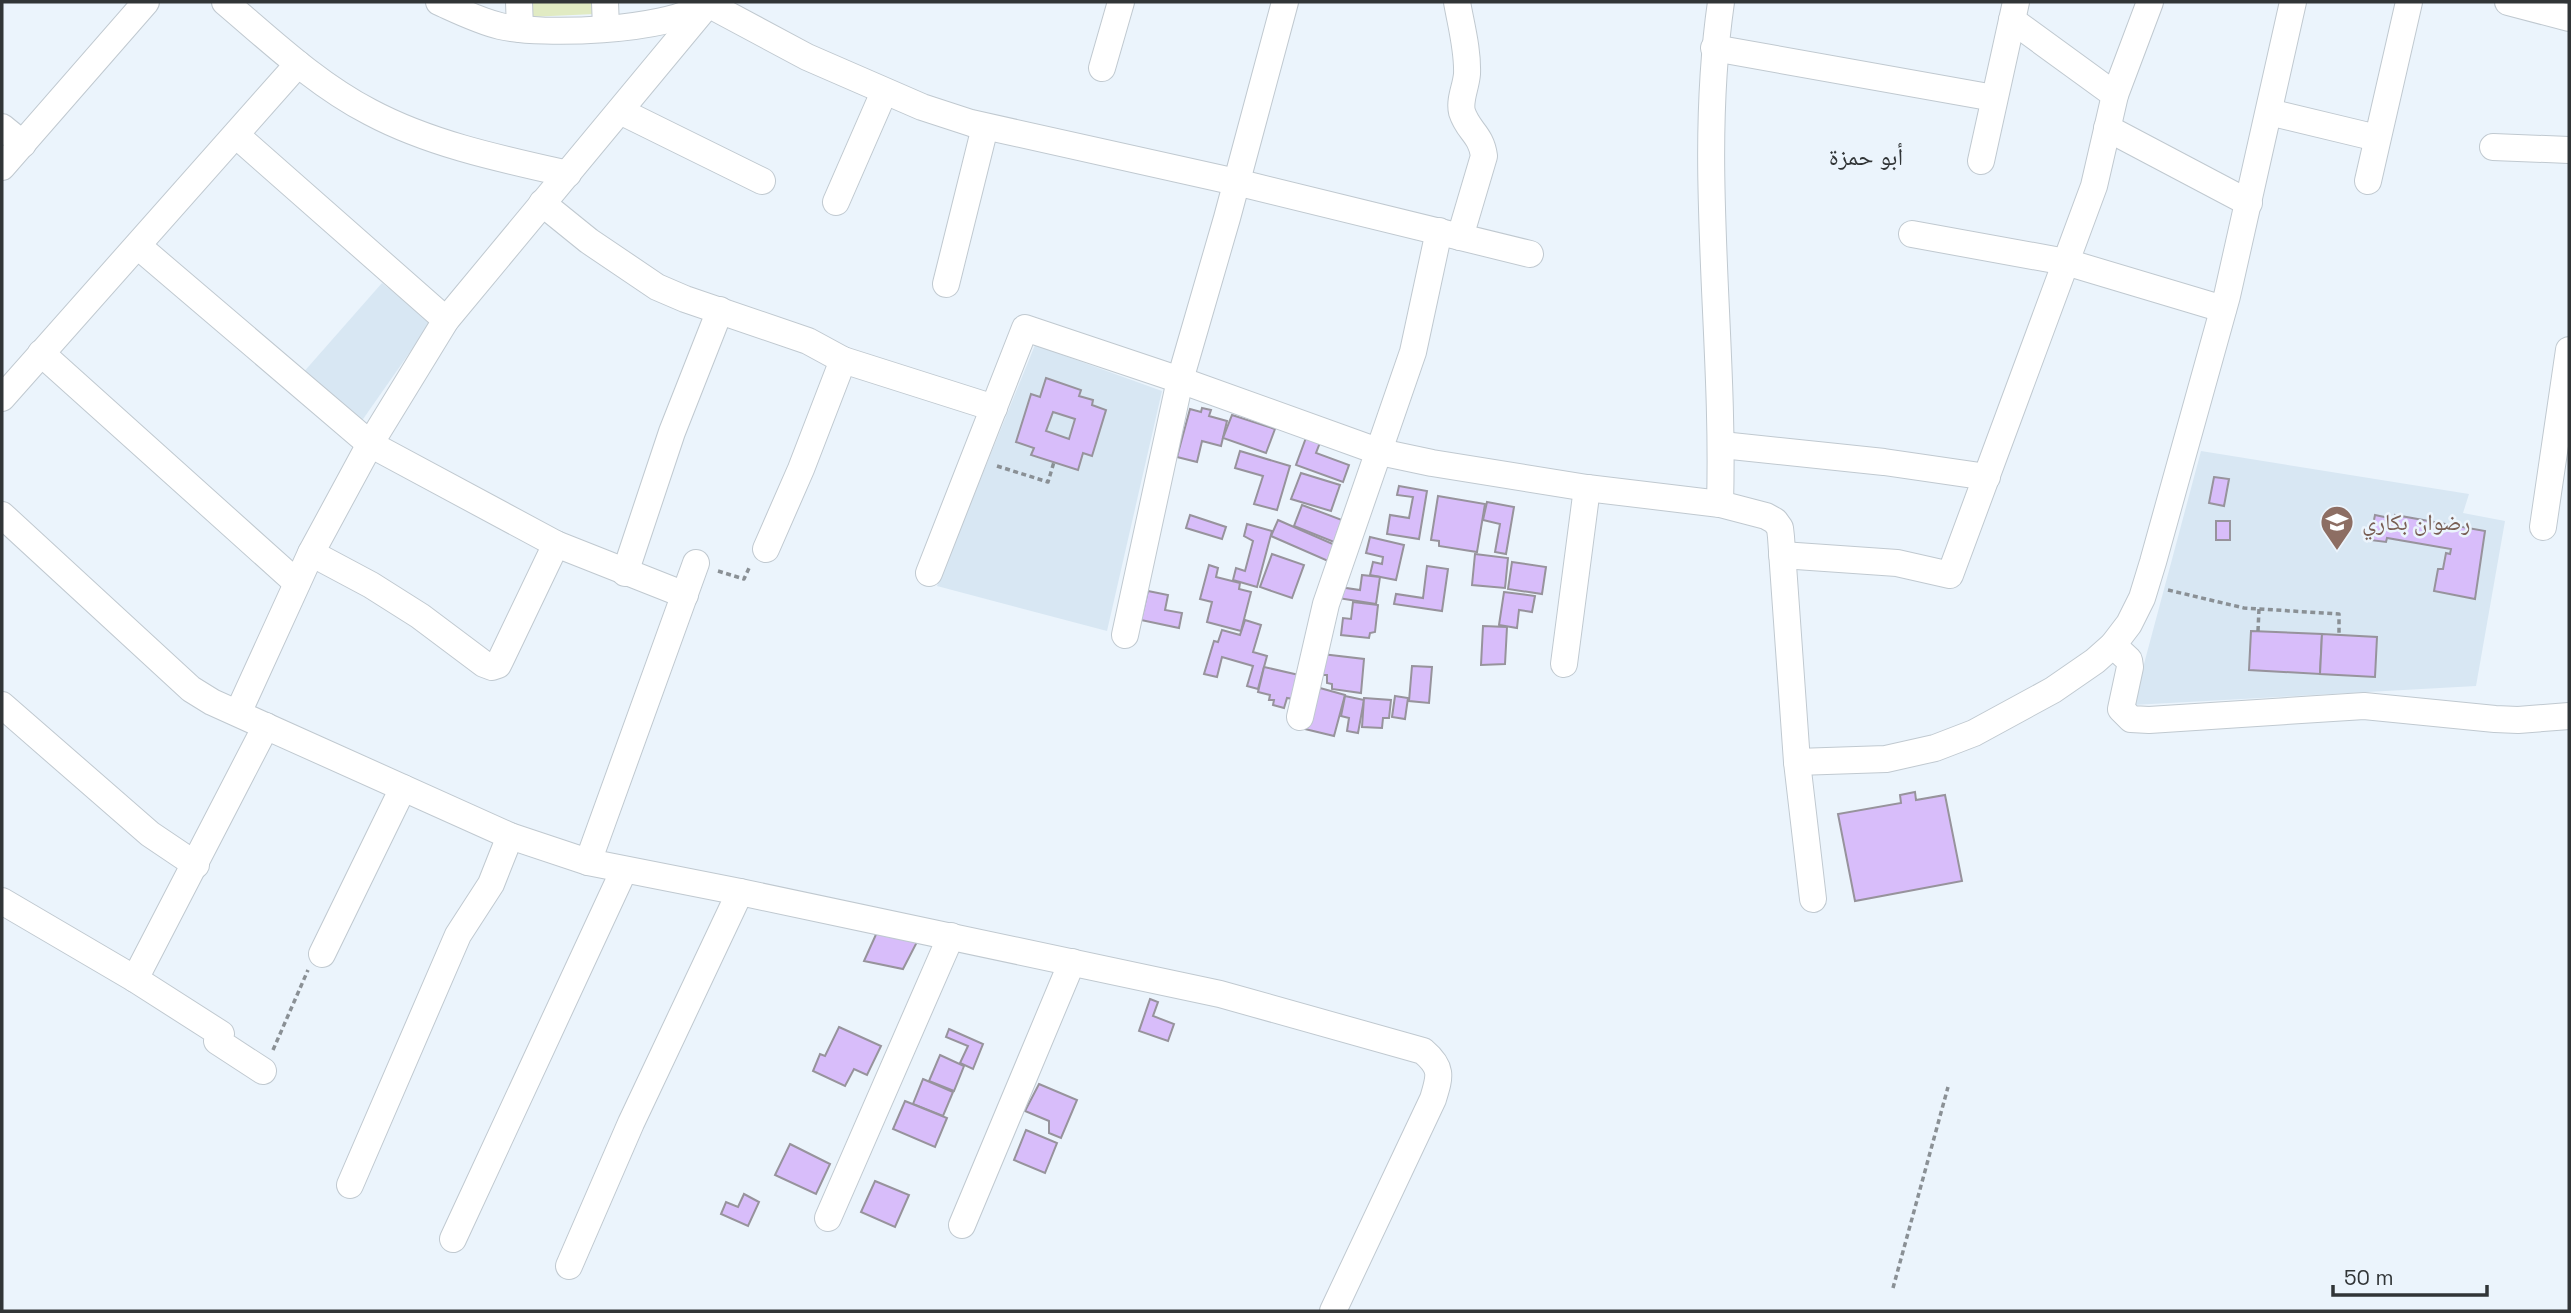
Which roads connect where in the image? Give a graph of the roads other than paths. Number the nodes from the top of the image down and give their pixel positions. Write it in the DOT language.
graph roads {
  1 [pos="146,2"];
  2 [pos="225,2"];
  3 [pos="439,2"];
  4 [pos="519,2"];
  5 [pos="605,2"];
  6 [pos="1121,2"];
  7 [pos="1285,2"];
  8 [pos="1457,2"];
  9 [pos="1721,2"];
  10 [pos="2150,2"];
  11 [pos="2293,2"];
  12 [pos="2409,2"];
  13 [pos="2508,2"];
  14 [pos="709,3"];
  15 [pos="2014,11"];
  16 [pos="2569,18"];
  17 [pos="606,28"];
  18 [pos="520,29"];
  19 [pos="1714,48"];
  20 [pos="298,64"];
  21 [pos="1102,68"];
  22 [pos="884,92"];
  23 [pos="2115,95"];
  24 [pos="1994,98"];
  25 [pos="620,111"];
  26 [pos="2269,112"];
  27 [pos="2,127"];
  28 [pos="985,127"];
  29 [pos="2107,128"];
  30 [pos="236,135"];
  31 [pos="2377,138"];
  32 [pos="23,144"];
  33 [pos="2493,147"];
  34 [pos="2569,150"];
  35 [pos="1981,161"];
  36 [pos="2,167"];
  37 [pos="568,174"];
  38 [pos="762,181"];
  39 [pos="2368,181"];
  40 [pos="1236,182"];
  41 [pos="836,202"];
  42 [pos="542,203"];
  43 [pos="2249,203"];
  44 [pos="1450,234"];
  45 [pos="1912,234"];
  46 [pos="138,246"];
  47 [pos="1530,254"];
  48 [pos="2066,262"];
  49 [pos="946,284"];
  50 [pos="2223,309"];
  51 [pos="720,310"];
  52 [pos="446,320"];
  53 [pos="2569,350"];
  54 [pos="41,353"];
  55 [pos="844,360"];
  56 [pos="1180,380"];
  57 [pos="2,398"];
  58 [pos="994,408"];
  59 [pos="370,444"];
  60 [pos="1722,445"];
  61 [pos="1380,452"];
  62 [pos="2561,460"];
  63 [pos="1987,477"];
  64 [pos="1587,488"];
  65 [pos="1720,504"];
  66 [pos="2,515"];
  67 [pos="2543,527"];
  68 [pos="556,544"];
  69 [pos="766,549"];
  70 [pos="311,554"];
  71 [pos="1782,555"];
  72 [pos="696,564"];
  73 [pos="625,573"];
  74 [pos="929,573"];
  75 [pos="297,583"];
  76 [pos="685,595"];
  77 [pos="1125,635"];
  78 [pos="2113,645"];
  79 [pos="1563,664"];
  80 [pos="2,705"];
  81 [pos="238,713"];
  82 [pos="2569,716"];
  83 [pos="1300,717"];
  84 [pos="266,726"];
  85 [pos="1797,762"];
  86 [pos="403,789"];
  87 [pos="510,836"];
  88 [pos="588,862"];
  89 [pos="196,865"];
  90 [pos="624,870"];
  91 [pos="740,892"];
  92 [pos="1814,899"];
  93 [pos="2,901"];
  94 [pos="950,936"];
  95 [pos="322,954"];
  96 [pos="1072,961"];
  97 [pos="135,979"];
  98 [pos="263,1071"];
  99 [pos="350,1185"];
  100 [pos="828,1218"];
  101 [pos="962,1225"];
  102 [pos="453,1239"];
  103 [pos="569,1266"];
  104 [pos="1334,1311"];
  1 -- 32 [label="street"];
  2 -- 20 [label="street"];
  3 -- 18 [label="street"];
  4 -- 18 [label="street"];
  5 -- 17 [label="street"];
  6 -- 21 [label="street"];
  7 -- 40 [label="street"];
  8 -- 44 [label="street"];
  9 -- 19 [label="street"];
  10 -- 23 [label="street"];
  11 -- 26 [label="street"];
  12 -- 31 [label="street"];
  13 -- 16 [label="street"];
  14 -- 17 [label="street"];
  14 -- 22 [label="street"];
  14 -- 25 [label="street"];
  15 -- 23 [label="street"];
  15 -- 24 [label="street"];
  17 -- 18 [label="street"];
  19 -- 24 [label="street"];
  19 -- 60 [label="street"];
  20 -- 30 [label="street"];
  20 -- 37 [label="street"];
  22 -- 28 [label="street"];
  22 -- 41 [label="street"];
  23 -- 29 [label="street"];
  24 -- 35 [label="street"];
  25 -- 37 [label="street"];
  25 -- 38 [label="street"];
  26 -- 31 [label="street"];
  26 -- 43 [label="street"];
  27 -- 32 [label="street"];
  28 -- 40 [label="street"];
  28 -- 49 [label="street"];
  29 -- 43 [label="street"];
  29 -- 48 [label="street"];
  30 -- 46 [label="street"];
  30 -- 52 [label="street"];
  31 -- 39 [label="street"];
  32 -- 36 [label="street"];
  33 -- 34 [label="street"];
  37 -- 42 [label="street"];
  40 -- 44 [label="street"];
  40 -- 56 [label="street"];
  42 -- 51 [label="street"];
  42 -- 52 [label="street"];
  43 -- 50 [label="street"];
  44 -- 47 [label="street"];
  44 -- 61 [label="street"];
  45 -- 48 [label="street"];
  46 -- 54 [label="street"];
  46 -- 59 [label="street"];
  48 -- 50 [label="street"];
  48 -- 63 [label="street"];
  50 -- 78 [label="street"];
  51 -- 55 [label="street"];
  51 -- 73 [label="street"];
  52 -- 59 [label="street"];
  53 -- 62 [label="street"];
  54 -- 57 [label="street"];
  54 -- 75 [label="street"];
  55 -- 58 [label="street"];
  55 -- 69 [label="street"];
  56 -- 58 [label="street"];
  56 -- 61 [label="street"];
  56 -- 77 [label="street"];
  58 -- 74 [label="street"];
  59 -- 68 [label="street"];
  59 -- 70 [label="street"];
  60 -- 63 [label="street"];
  60 -- 65 [label="street"];
  61 -- 64 [label="street"];
  61 -- 83 [label="street"];
  62 -- 67 [label="street"];
  63 -- 71 [label="street"];
  64 -- 65 [label="street"];
  64 -- 79 [label="street"];
  65 -- 71 [label="street"];
  66 -- 81 [label="street"];
  68 -- 70 [label="street"];
  68 -- 73 [label="street"];
  70 -- 75 [label="street"];
  71 -- 85 [label="street"];
  72 -- 76 [label="street"];
  73 -- 76 [label="street"];
  75 -- 81 [label="street"];
  76 -- 88 [label="street"];
  78 -- 82 [label="street"];
  78 -- 85 [label="street"];
  80 -- 89 [label="street"];
  81 -- 84 [label="street"];
  84 -- 86 [label="street"];
  84 -- 89 [label="street"];
  85 -- 92 [label="street"];
  86 -- 87 [label="street"];
  86 -- 95 [label="street"];
  87 -- 88 [label="street"];
  87 -- 99 [label="street"];
  88 -- 90 [label="street"];
  89 -- 97 [label="street"];
  90 -- 91 [label="street"];
  90 -- 102 [label="street"];
  91 -- 94 [label="street"];
  91 -- 103 [label="street"];
  93 -- 97 [label="street"];
  94 -- 96 [label="street"];
  94 -- 100 [label="street"];
  96 -- 101 [label="street"];
  96 -- 104 [label="street"];
  97 -- 98 [label="street"];
}
